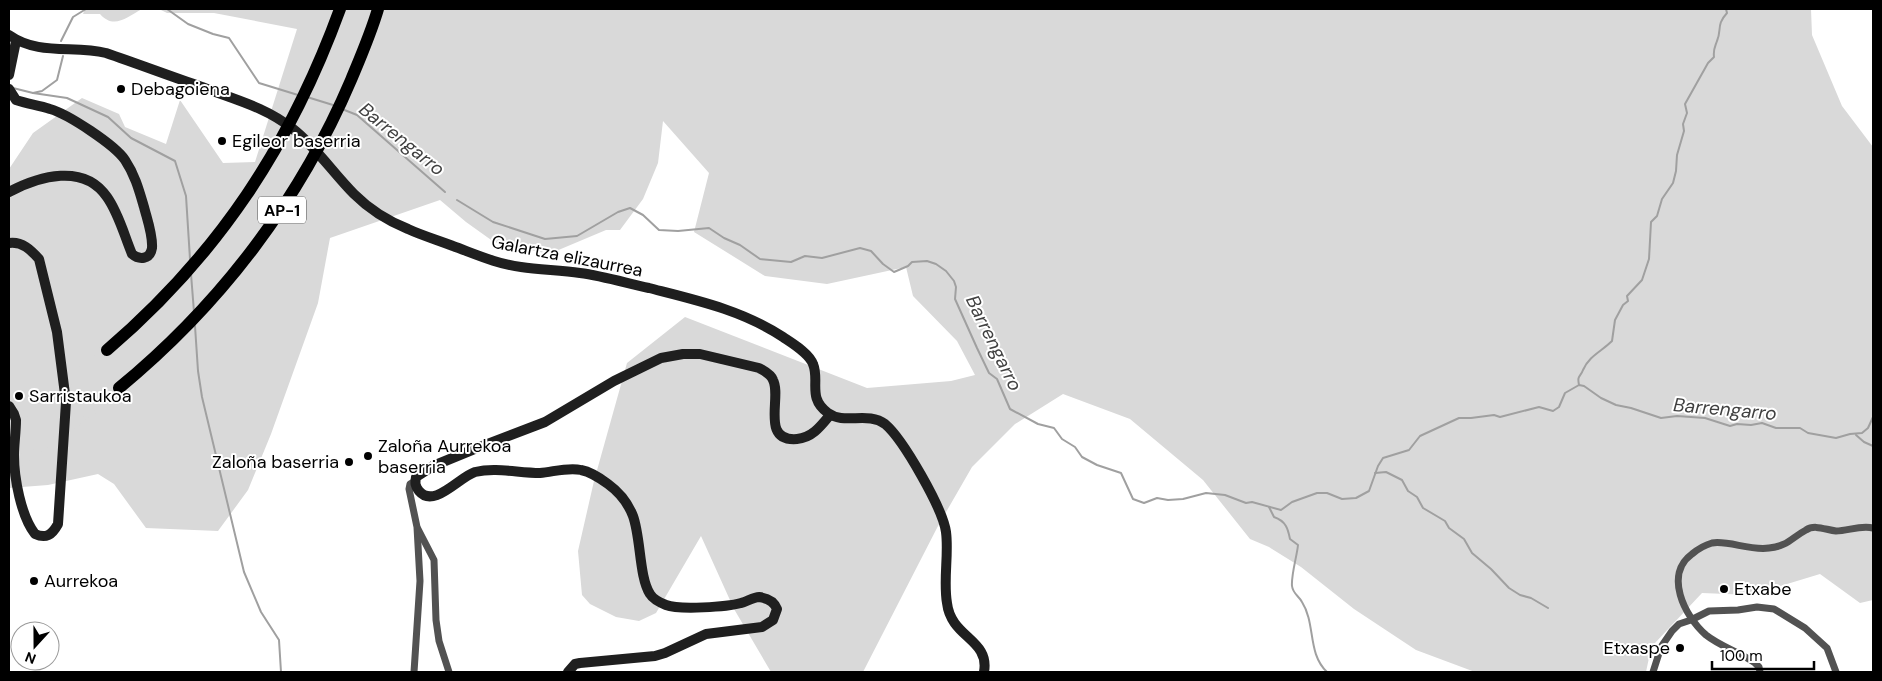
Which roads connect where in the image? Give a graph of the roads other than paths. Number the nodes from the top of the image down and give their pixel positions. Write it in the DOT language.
graph roads {
  1 [pos="340,9"];
  2 [pos="378,11"];
  3 [pos="12,38"];
  4 [pos="9,75"];
  5 [pos="9,89"];
  6 [pos="9,192"];
  7 [pos="9,243"];
  8 [pos="106,350"];
  9 [pos="119,388"];
  10 [pos="9,406"];
  11 [pos="830,414"];
  12 [pos="415,481"];
  13 [pos="417,527"];
  14 [pos="1873,528"];
  15 [pos="1691,620"];
  16 [pos="414,672"];
  17 [pos="449,672"];
  18 [pos="568,672"];
  19 [pos="984,672"];
  20 [pos="1653,672"];
  21 [pos="1760,672"];
  22 [pos="1836,672"];
  1 -- 8 [label="highway, AP-1"];
  2 -- 9 [label="highway, AP-1"];
  3 -- 4 [label="street"];
  3 -- 11 [label="street, Galartza elizaurrea"];
  5 -- 6 [label="street"];
  7 -- 10 [label="street"];
  11 -- 12 [label="street"];
  11 -- 19 [label="street"];
  12 -- 13 [label="street"];
  12 -- 18 [label="street"];
  13 -- 16 [label="street"];
  13 -- 17 [label="street"];
  14 -- 15 [label="street"];
  15 -- 20 [label="street"];
  15 -- 21 [label="street"];
  15 -- 22 [label="street"];
}
